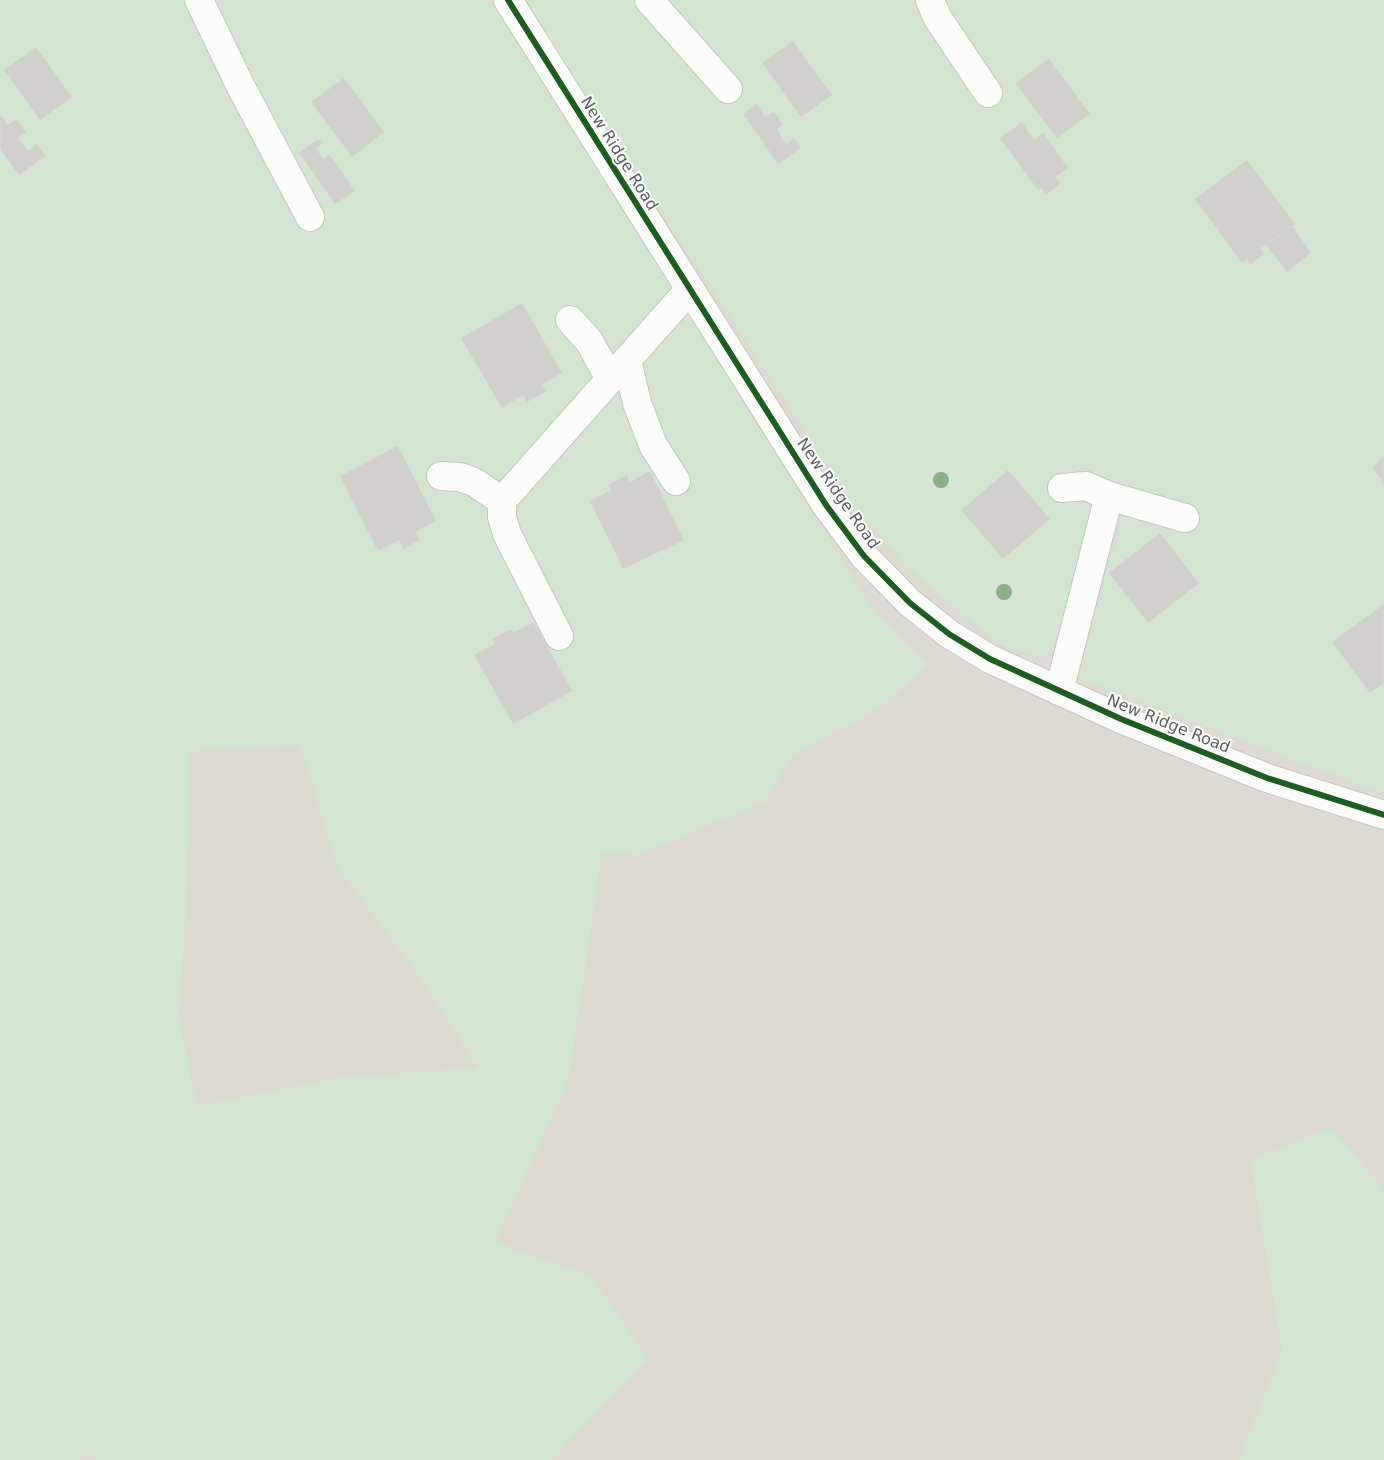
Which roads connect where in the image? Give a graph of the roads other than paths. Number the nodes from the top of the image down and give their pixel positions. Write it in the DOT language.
graph roads {
  1 [pos="199,0"];
  2 [pos="508,0"];
  3 [pos="649,0"];
  4 [pos="930,0"];
  5 [pos="728,89"];
  6 [pos="988,93"];
  7 [pos="310,217"];
  8 [pos="690,289"];
  9 [pos="570,320"];
  10 [pos="619,369"];
  11 [pos="441,476"];
  12 [pos="676,481"];
  13 [pos="1062,488"];
  14 [pos="1109,496"];
  15 [pos="502,501"];
  16 [pos="1185,518"];
  17 [pos="559,636"];
  18 [pos="1059,691"];
  19 [pos="1384,816"];
  1 -- 7 [label="street"];
  2 -- 8 [label="street, New Ridge Road"];
  3 -- 5 [label="street"];
  4 -- 6 [label="street"];
  8 -- 10 [label="street"];
  8 -- 18 [label="street, New Ridge Road"];
  9 -- 10 [label="street"];
  10 -- 12 [label="street"];
  10 -- 15 [label="street"];
  11 -- 15 [label="street"];
  13 -- 14 [label="street"];
  14 -- 16 [label="street"];
  14 -- 18 [label="street"];
  15 -- 17 [label="street"];
  18 -- 19 [label="street, New Ridge Road"];
}
